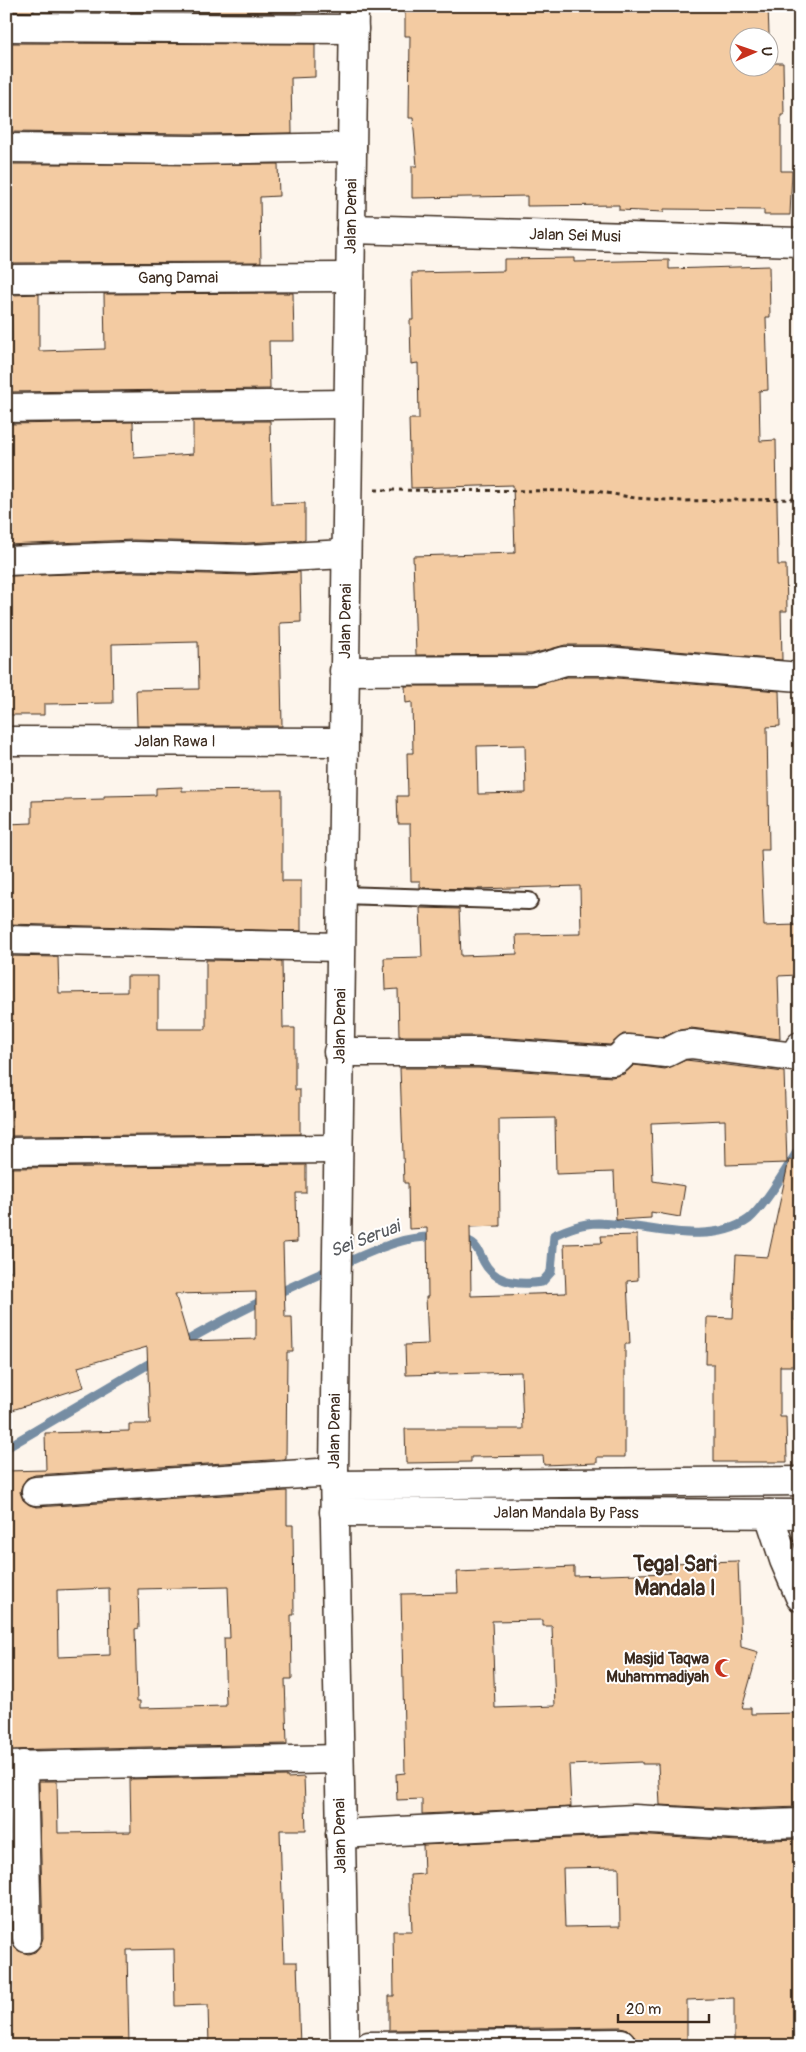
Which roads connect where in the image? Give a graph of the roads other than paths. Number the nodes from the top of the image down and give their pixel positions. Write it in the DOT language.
graph roads {
  1 [pos="354,18"];
  2 [pos="6,28"];
  3 [pos="352,146"];
  4 [pos="6,148"];
  5 [pos="351,230"];
  6 [pos="800,242"];
  7 [pos="350,277"];
  8 [pos="6,278"];
  9 [pos="348,404"];
  10 [pos="6,408"];
  11 [pos="346,554"];
  12 [pos="6,561"];
  13 [pos="344,671"];
  14 [pos="800,677"];
  15 [pos="6,741"];
  16 [pos="343,742"];
  17 [pos="341,895"];
  18 [pos="528,901"];
  19 [pos="6,940"];
  20 [pos="340,947"];
  21 [pos="797,1051"];
  22 [pos="338,1052"];
  23 [pos="337,1149"];
  24 [pos="6,1152"];
  25 [pos="334,1479"];
  26 [pos="800,1481"];
  27 [pos="36,1491"];
  28 [pos="334,1512"];
  29 [pos="769,1514"];
  30 [pos="800,1514"];
  31 [pos="800,1596"];
  32 [pos="339,1759"];
  33 [pos="15,1765"];
  34 [pos="800,1823"];
  35 [pos="340,1834"];
  36 [pos="27,1938"];
  37 [pos="620,2044"];
  38 [pos="345,2046"];
  39 [pos="369,2046"];
  1 -- 2 [label="street"];
  1 -- 3 [label="street, Jalan Denai"];
  3 -- 4 [label="street"];
  3 -- 5 [label="street, Jalan Denai"];
  5 -- 6 [label="street, Jalan Sei Musi"];
  5 -- 7 [label="street, Jalan Denai"];
  7 -- 8 [label="street, Gang Damai"];
  7 -- 9 [label="street, Jalan Denai"];
  9 -- 10 [label="street"];
  9 -- 11 [label="street, Jalan Denai"];
  11 -- 12 [label="street"];
  11 -- 13 [label="street, Jalan Denai"];
  13 -- 14 [label="street"];
  13 -- 16 [label="street, Jalan Denai"];
  15 -- 16 [label="street, Jalan Rawa I"];
  16 -- 17 [label="street, Jalan Denai"];
  17 -- 18 [label="lane"];
  17 -- 20 [label="street, Jalan Denai"];
  19 -- 20 [label="street"];
  20 -- 22 [label="street, Jalan Denai"];
  21 -- 22 [label="street"];
  22 -- 23 [label="street, Jalan Denai"];
  23 -- 24 [label="street"];
  23 -- 25 [label="street, Jalan Denai"];
  25 -- 26 [label="street, Jalan Mandala By Pass"];
  25 -- 27 [label="street, Jalan Mandala By Pass"];
  25 -- 28 [label="street, Jalan Denai"];
  28 -- 29 [label="street, Jalan Mandala By Pass"];
  28 -- 32 [label="street, Jalan Denai"];
  29 -- 30 [label="street, Jalan Mandala By Pass"];
  29 -- 31 [label="street"];
  32 -- 33 [label="street"];
  32 -- 35 [label="street, Jalan Denai"];
  33 -- 36 [label="street"];
  34 -- 35 [label="street"];
  35 -- 38 [label="street, Jalan Denai"];
  37 -- 39 [label="street"];
}
